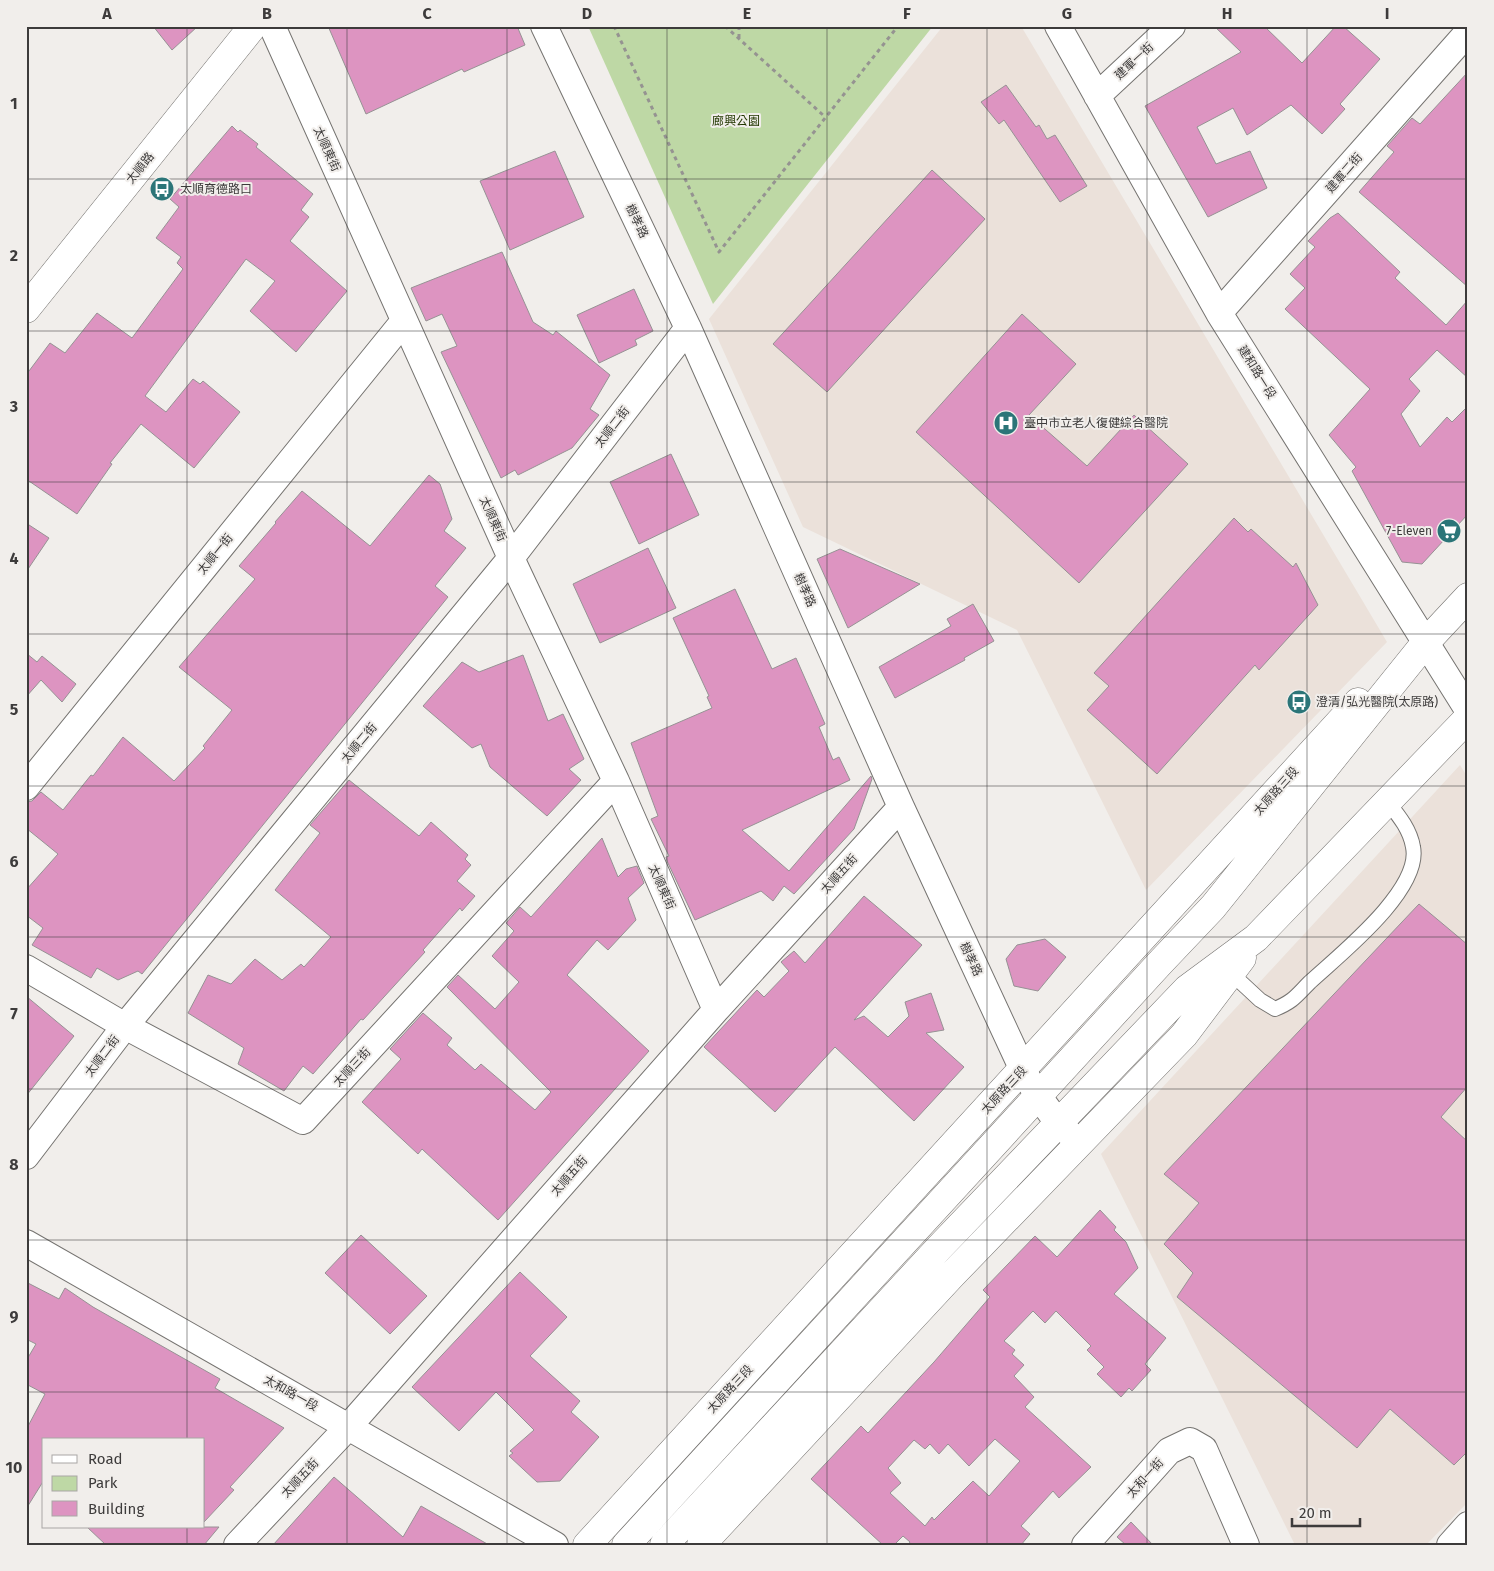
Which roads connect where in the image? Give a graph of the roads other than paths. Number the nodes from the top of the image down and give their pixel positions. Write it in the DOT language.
graph roads {
  1 [pos="253,26"];
  2 [pos="272,26"];
  3 [pos="544,26"];
  4 [pos="1058,26"];
  5 [pos="1172,26"];
  6 [pos="1468,32"];
  7 [pos="1096,96"];
  8 [pos="26,309"];
  9 [pos="1220,313"];
  10 [pos="404,321"];
  11 [pos="688,328"];
  12 [pos="511,558"];
  13 [pos="1468,597"];
  14 [pos="1426,642"];
  15 [pos="1468,710"];
  16 [pos="1468,718"];
  17 [pos="616,781"];
  18 [pos="26,787"];
  19 [pos="1387,802"];
  20 [pos="901,807"];
  21 [pos="1256,938"];
  22 [pos="26,968"];
  23 [pos="1232,974"];
  24 [pos="716,1010"];
  25 [pos="125,1026"];
  26 [pos="1023,1070"];
  27 [pos="1037,1097"];
  28 [pos="1058,1124"];
  29 [pos="1079,1144"];
  30 [pos="26,1156"];
  31 [pos="26,1243"];
  32 [pos="349,1426"];
  33 [pos="1468,1525"];
  34 [pos="237,1545"];
  35 [pos="555,1545"];
  36 [pos="587,1545"];
  37 [pos="626,1545"];
  38 [pos="664,1545"];
  39 [pos="701,1545"];
  40 [pos="1085,1545"];
  41 [pos="1246,1545"];
  42 [pos="1450,1545"];
  1 -- 8 [label="main road, 太順路"];
  2 -- 10 [label="street, 太順東街"];
  3 -- 11 [label="street, 樹孝路"];
  4 -- 7 [label="street, 建和路一段"];
  5 -- 7 [label="street, 建軍一街"];
  6 -- 9 [label="street, 建軍二街"];
  7 -- 9 [label="street, 建和路一段"];
  9 -- 14 [label="street, 建和路一段"];
  10 -- 12 [label="street, 太順東街"];
  10 -- 18 [label="street, 太順一街"];
  11 -- 12 [label="street, 太順二街"];
  11 -- 20 [label="street, 樹孝路"];
  12 -- 17 [label="street, 太順東街"];
  12 -- 25 [label="street, 太順二街"];
  13 -- 14 [label="main road, 太原路三段"];
  14 -- 15 [label="street, 建和路一段"];
  14 -- 26 [label="main road, 太原路三段"];
  14 -- 27 [label="main road, 太原路三段"];
  16 -- 19 [label="main road"];
  17 -- 24 [label="street, 太順東街"];
  17 -- 25 [label="street, 太順三街"];
  19 -- 21 [label="main road"];
  19 -- 23 [label="lane"];
  20 -- 24 [label="street, 太順五街"];
  20 -- 26 [label="street, 樹孝路"];
  21 -- 23 [label="main road"];
  21 -- 28 [label="main road"];
  22 -- 25 [label="street, 太順三街"];
  23 -- 29 [label="main road"];
  24 -- 32 [label="street, 太順五街"];
  25 -- 30 [label="street, 太順二街"];
  26 -- 27 [label="street, 樹孝路"];
  26 -- 36 [label="main road, 太原路三段"];
  27 -- 28 [label="street, 樹孝路"];
  27 -- 37 [label="main road, 太原路三段"];
  28 -- 29 [label="street, 樹孝路"];
  28 -- 38 [label="main road"];
  29 -- 39 [label="main road"];
  31 -- 32 [label="street, 太和路一段"];
  32 -- 34 [label="street, 太順五街"];
  32 -- 35 [label="street, 太和路一段"];
  33 -- 42 [label="street"];
  40 -- 41 [label="street, 太和一街"];
}
